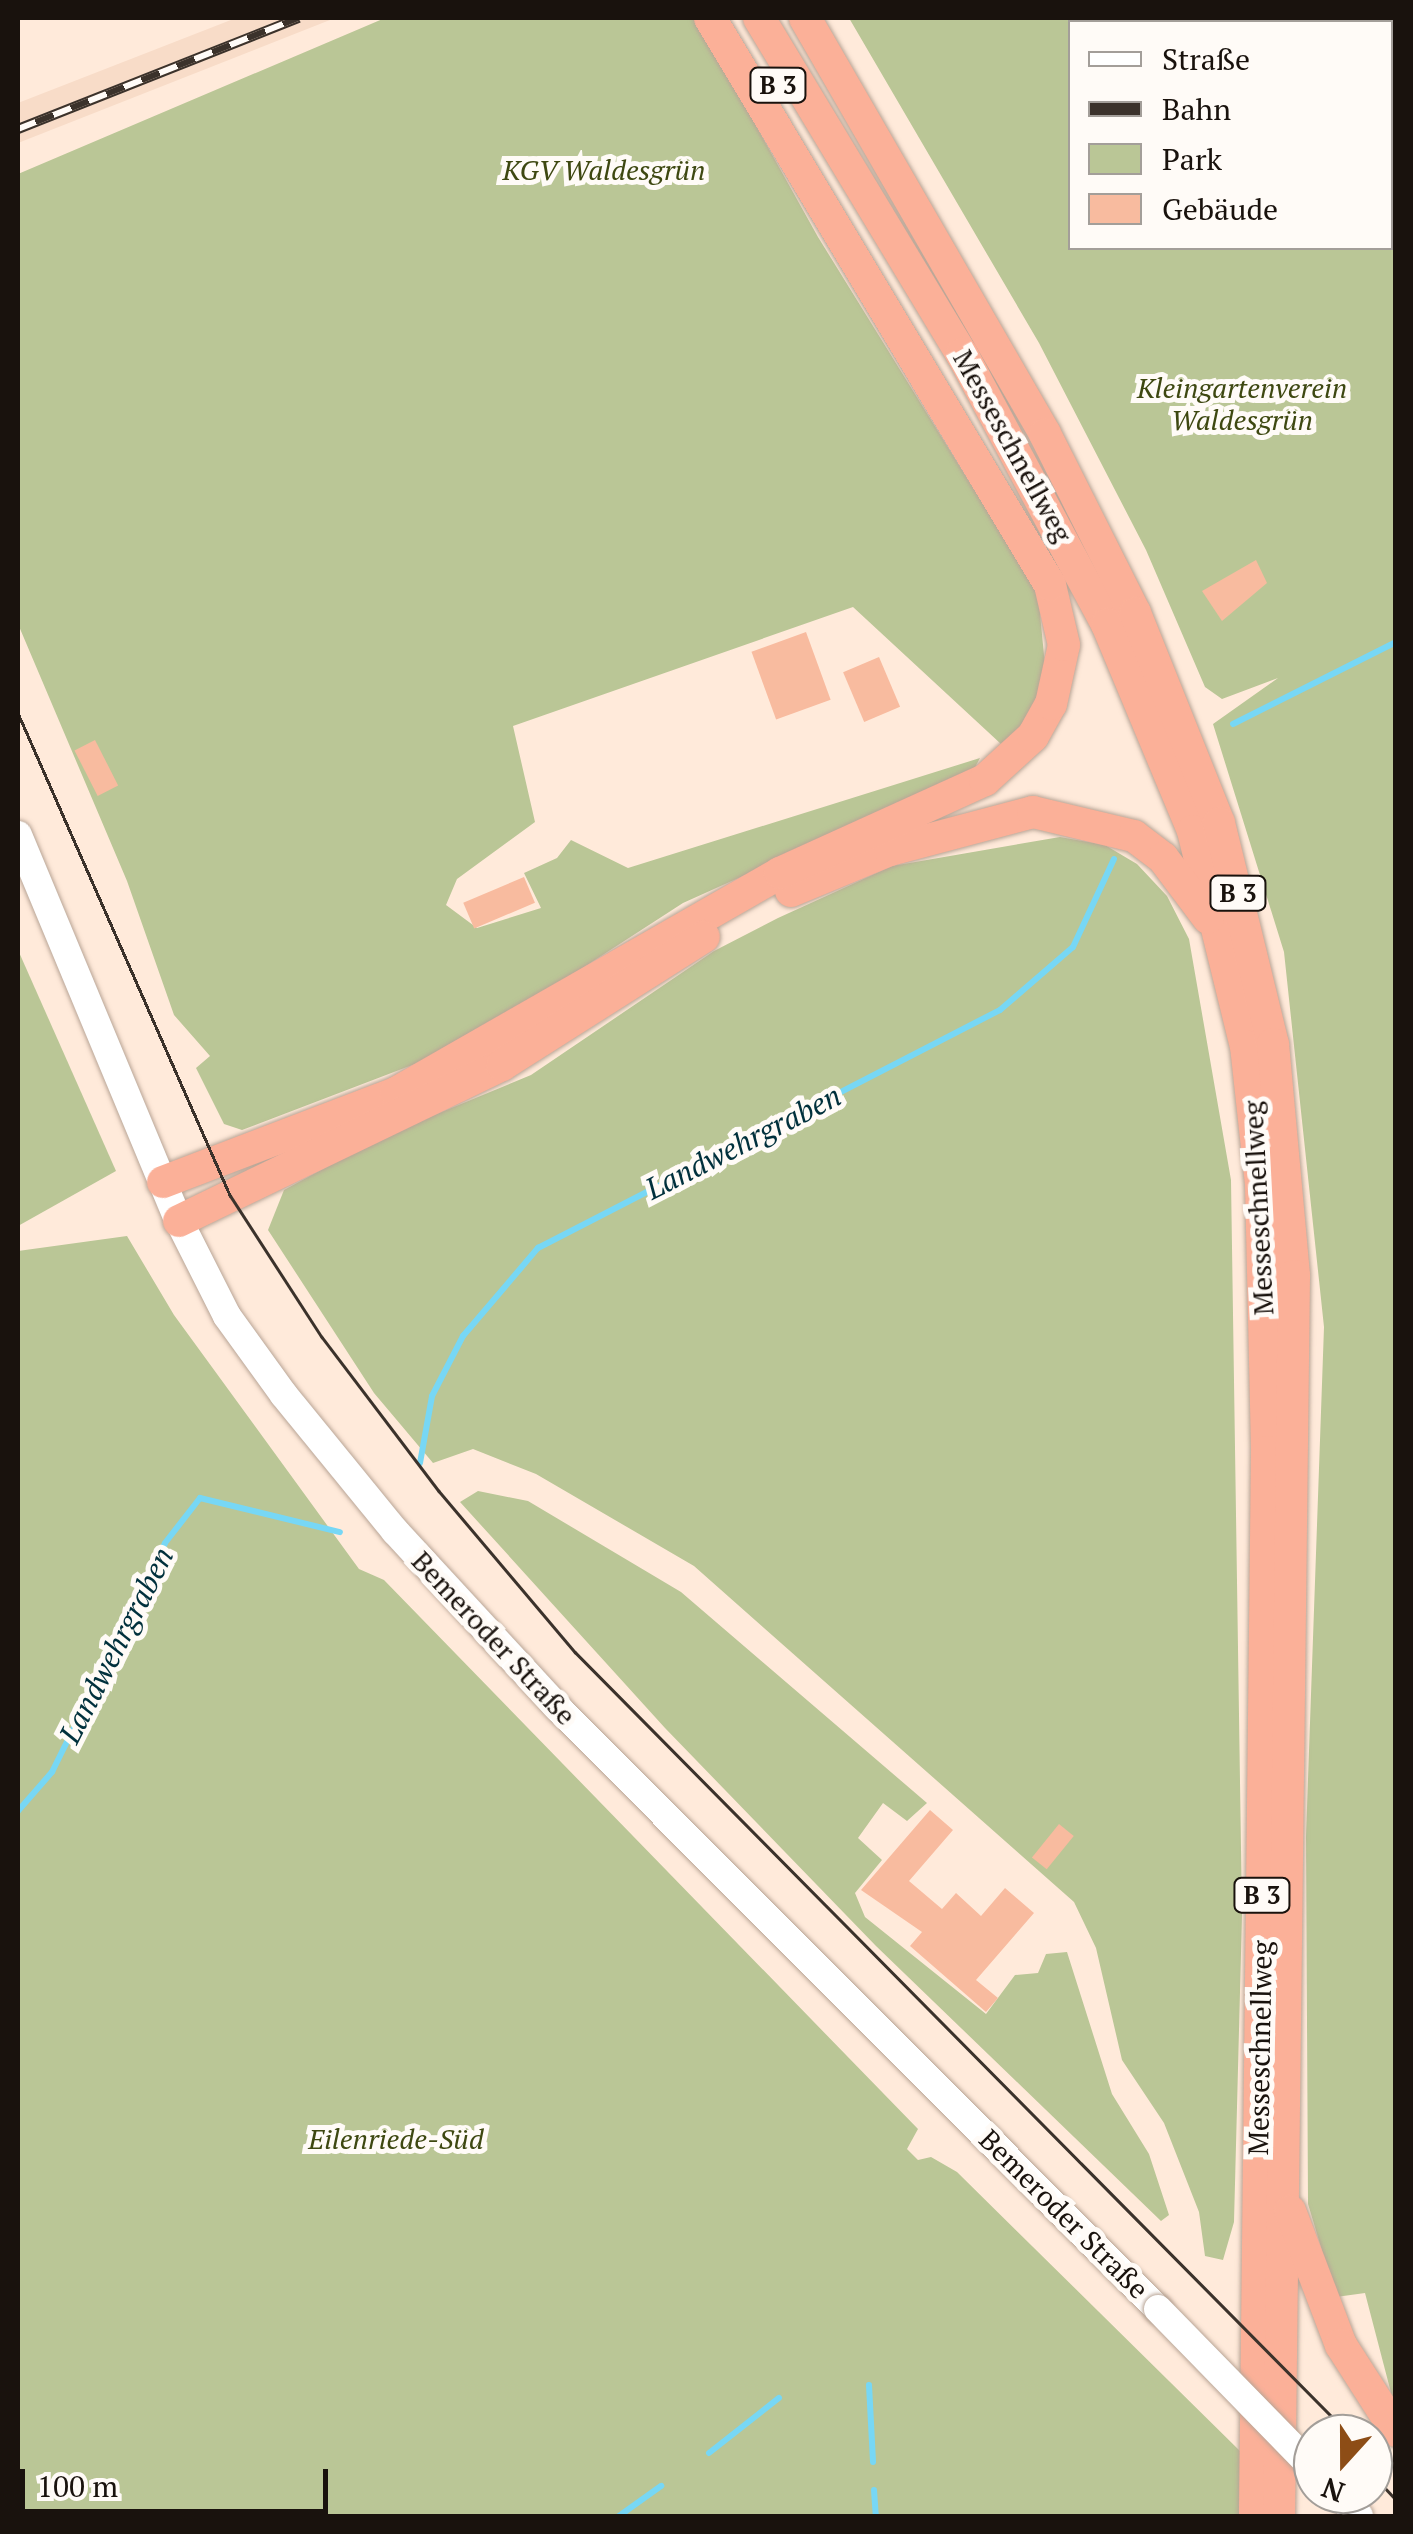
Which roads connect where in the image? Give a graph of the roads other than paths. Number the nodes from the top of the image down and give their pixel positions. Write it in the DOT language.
graph roads {
  1 [pos="710,18"];
  2 [pos="733,18"];
  3 [pos="759,18"];
  4 [pos="805,18"];
  5 [pos="834,144"];
  6 [pos="18,835"];
  7 [pos="1226,947"];
  8 [pos="163,1182"];
  9 [pos="179,1222"];
  10 [pos="1282,2192"];
  11 [pos="1396,2431"];
  12 [pos="1293,2447"];
  13 [pos="1255,2516"];
  14 [pos="1279,2516"];
  1 -- 8 [label="highway"];
  2 -- 5 [label="highway, B 3"];
  3 -- 5 [label="highway, Messeschnellweg"];
  4 -- 10 [label="highway, Messeschnellweg / B 3"];
  5 -- 7 [label="highway, Messeschnellweg / B 3"];
  6 -- 8 [label="main road, Bemeroder Straße"];
  7 -- 9 [label="highway"];
  7 -- 13 [label="highway, Messeschnellweg / B 3"];
  8 -- 9 [label="main road, Bemeroder Straße"];
  9 -- 12 [label="main road, Bemeroder Straße, bridge"];
  10 -- 11 [label="highway"];
  10 -- 14 [label="highway, Messeschnellweg / B 3"];
}
